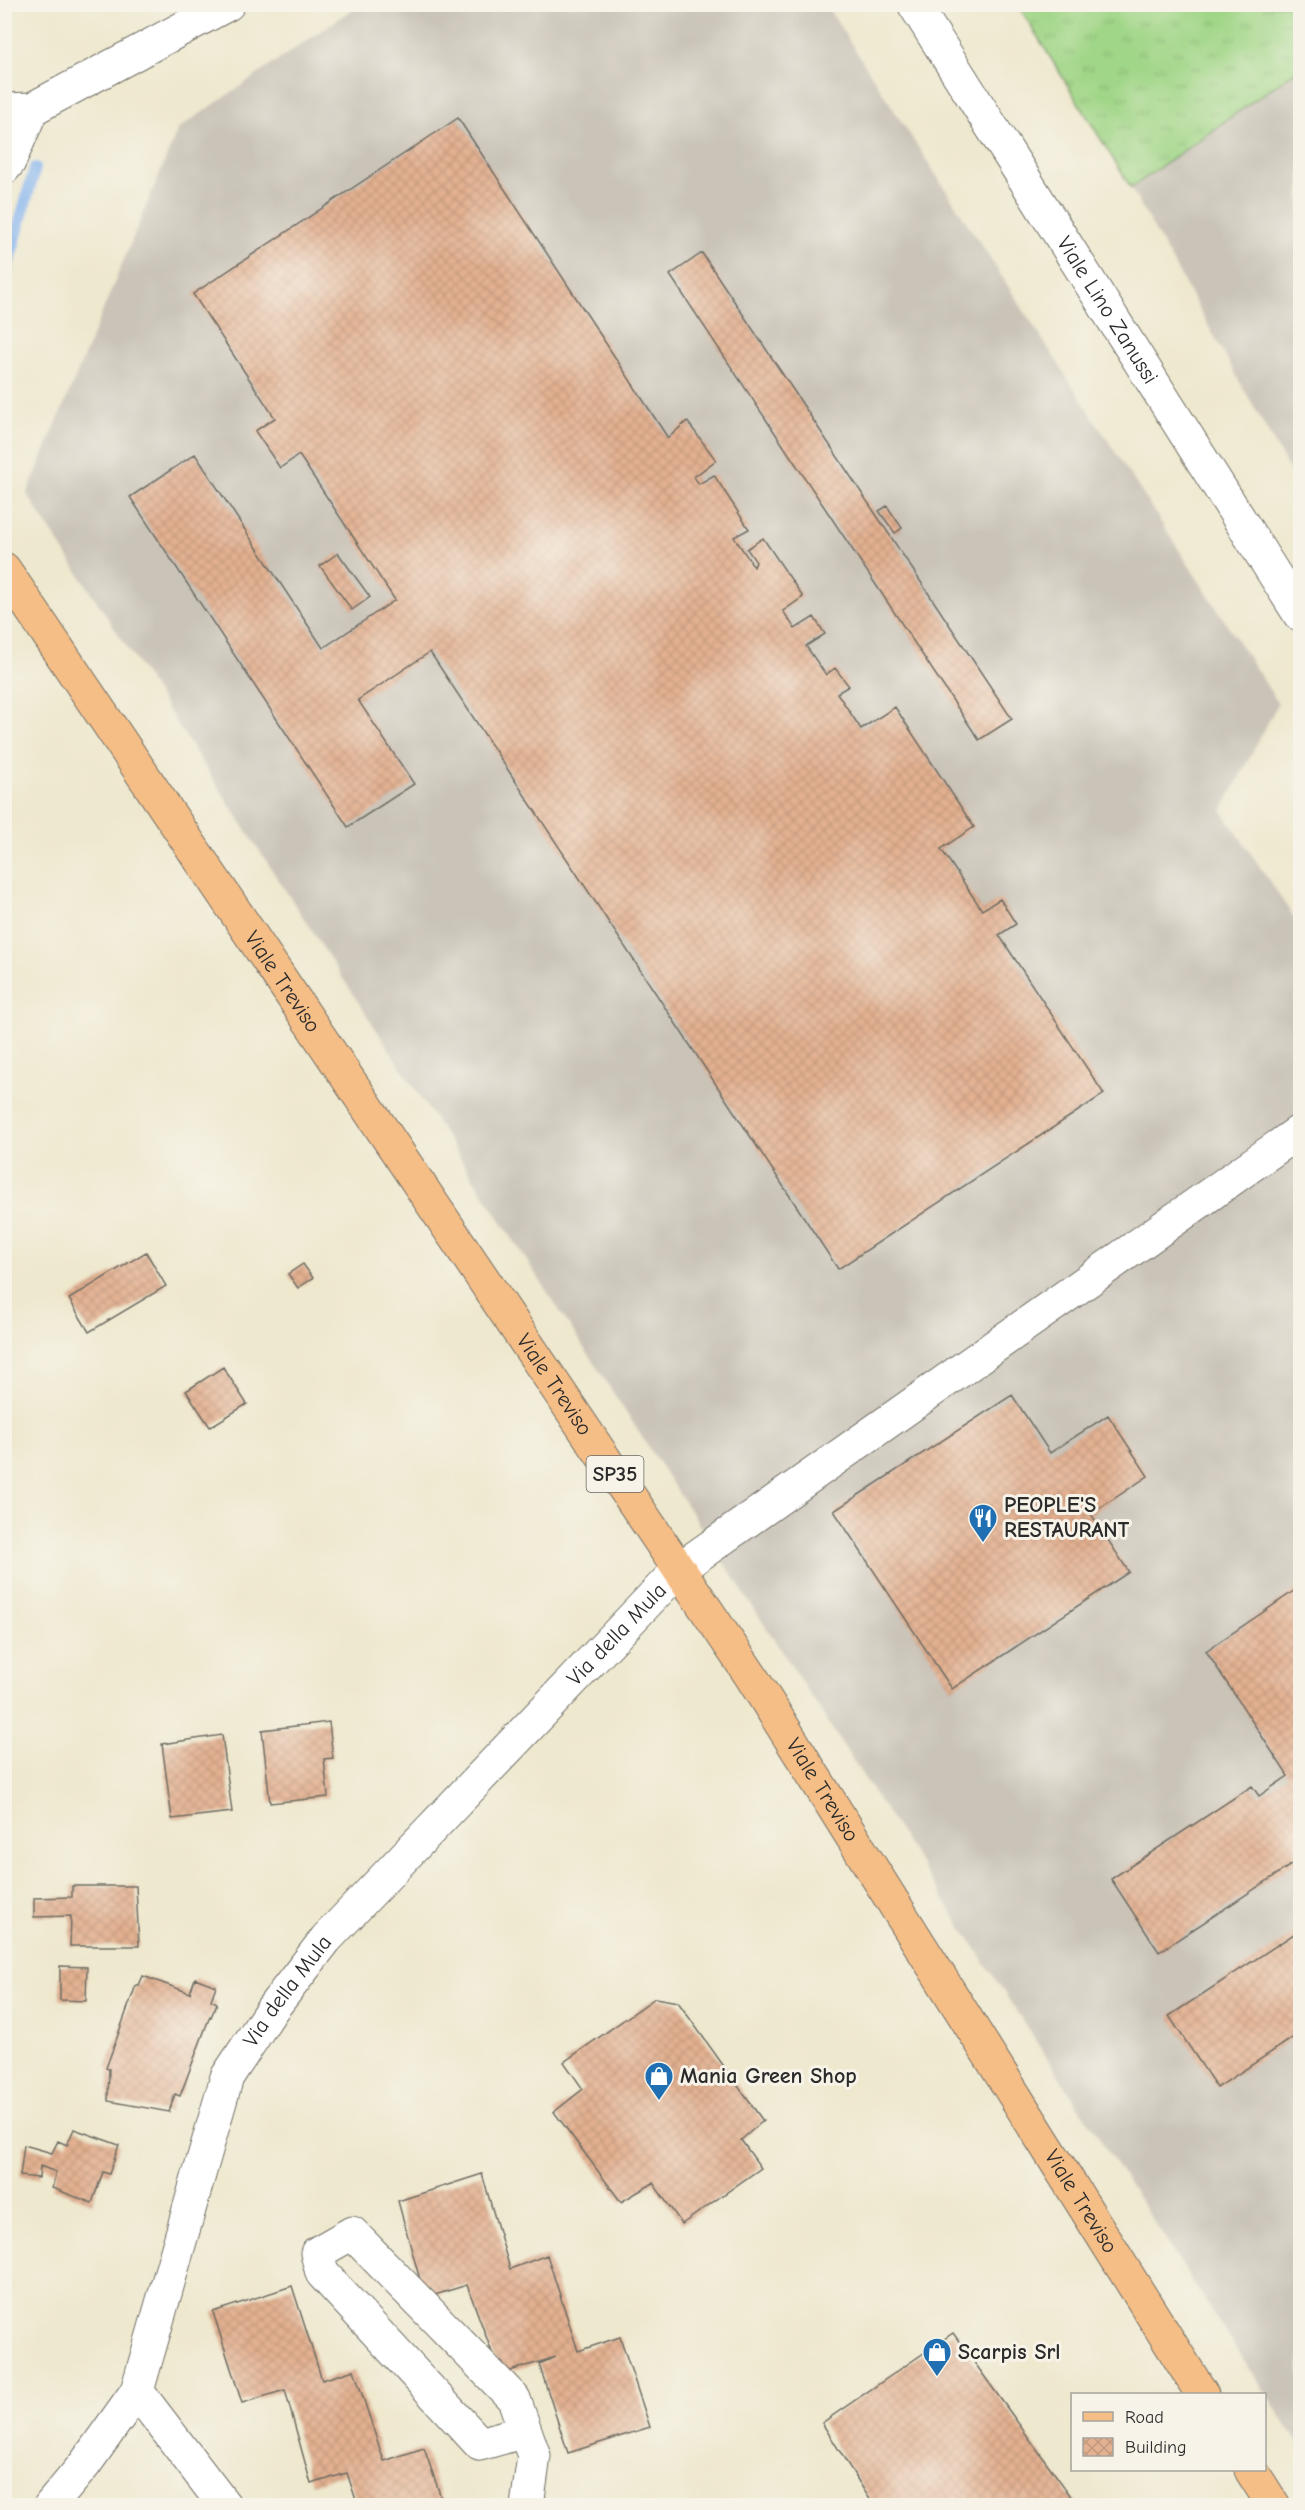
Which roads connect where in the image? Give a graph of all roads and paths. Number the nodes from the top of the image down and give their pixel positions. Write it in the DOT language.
graph roads {
  1 [pos="228,4"];
  2 [pos="914,4"];
  3 [pos="18,110"];
  4 [pos="4,168"];
  5 [pos="4,569"];
  6 [pos="1300,615"];
  7 [pos="1300,1131"];
  8 [pos="680,1569"];
  9 [pos="137,2391"];
  10 [pos="1201,2393"];
  11 [pos="525,2431"];
  12 [pos="1252,2471"];
  13 [pos="50,2505"];
  14 [pos="225,2505"];
  15 [pos="527,2505"];
  16 [pos="1274,2505"];
  1 -- 3 [label="street"];
  2 -- 6 [label="street, Viale Lino Zanussi"];
  3 -- 4 [label="street"];
  5 -- 8 [label="main road, Viale Treviso / SP35"];
  7 -- 8 [label="street, Via della Mula"];
  8 -- 9 [label="street, Via della Mula"];
  8 -- 10 [label="main road, Viale Treviso / SP35"];
  9 -- 13 [label="street, Via della Mula"];
  9 -- 14 [label="street"];
  11 -- 11 [label="street"];
  11 -- 15 [label="street"];
  12 -- 16 [label="main road"];
}
